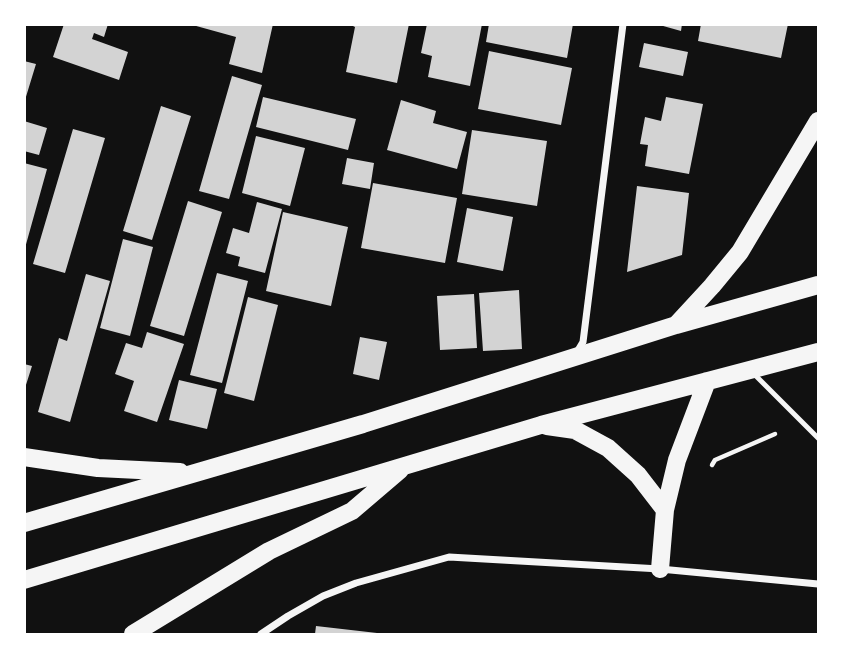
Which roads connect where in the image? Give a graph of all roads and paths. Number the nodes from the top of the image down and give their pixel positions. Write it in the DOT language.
graph roads {
  1 [pos="623,24"];
  2 [pos="818,121"];
  3 [pos="818,285"];
  4 [pos="676,325"];
  5 [pos="818,352"];
  6 [pos="572,359"];
  7 [pos="751,371"];
  8 [pos="707,381"];
  9 [pos="801,422"];
  10 [pos="541,425"];
  11 [pos="818,438"];
  12 [pos="24,457"];
  13 [pos="405,465"];
  14 [pos="710,468"];
  15 [pos="194,473"];
  16 [pos="665,510"];
  17 [pos="24,523"];
  18 [pos="660,569"];
  19 [pos="24,580"];
  20 [pos="818,584"];
  21 [pos="133,635"];
  22 [pos="261,635"];
  1 -- 6 [label="street"];
  2 -- 4 [label="main road"];
  3 -- 4 [label="main road"];
  4 -- 6 [label="main road"];
  5 -- 7 [label="main road"];
  6 -- 15 [label="main road"];
  7 -- 8 [label="main road"];
  7 -- 9 [label="lane"];
  8 -- 10 [label="main road"];
  8 -- 16 [label="main road"];
  9 -- 11 [label="lane"];
  9 -- 14 [label="path"];
  10 -- 13 [label="main road"];
  10 -- 16 [label="main road"];
  12 -- 15 [label="main road"];
  13 -- 19 [label="main road"];
  13 -- 21 [label="main road"];
  15 -- 17 [label="main road"];
  16 -- 18 [label="main road"];
  18 -- 20 [label="street"];
  18 -- 22 [label="street"];
}
